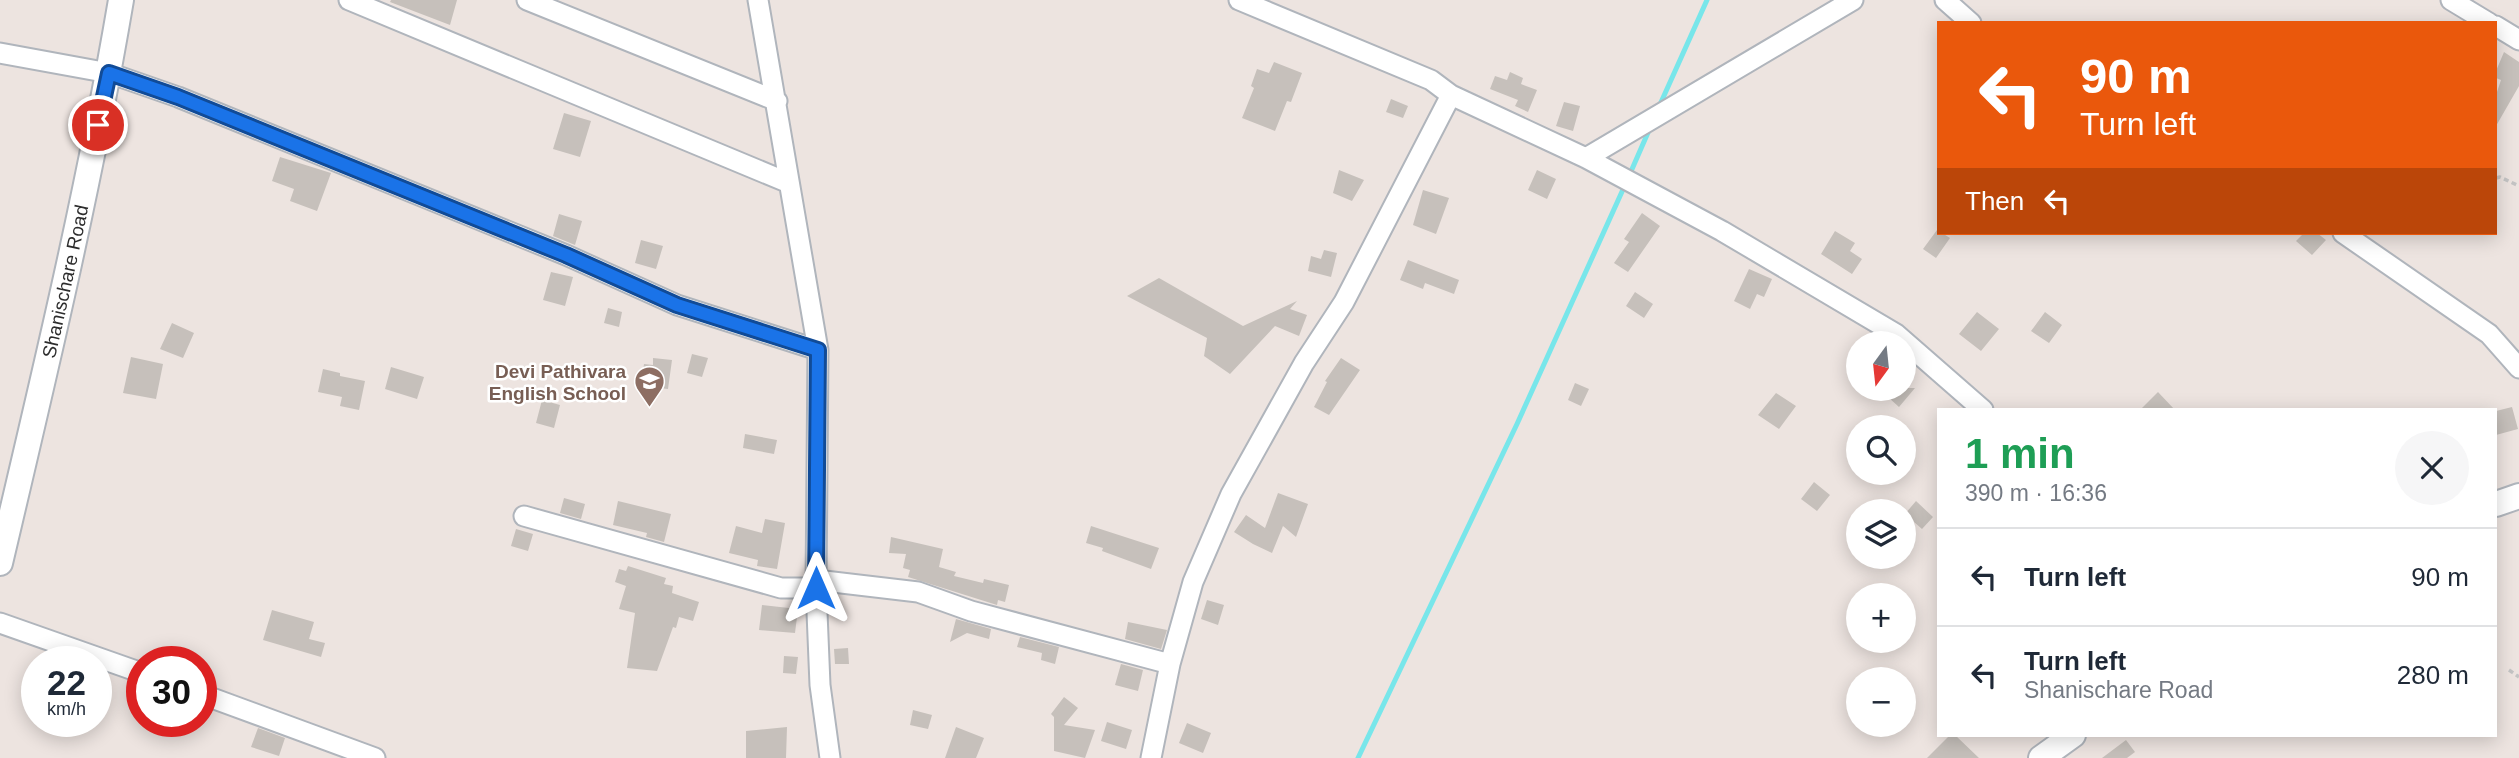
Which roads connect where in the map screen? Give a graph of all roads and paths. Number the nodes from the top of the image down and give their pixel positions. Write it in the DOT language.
graph roads {
  1 [pos="121,0"];
  2 [pos="349,0"];
  3 [pos="527,0"];
  4 [pos="758,0"];
  5 [pos="1239,0"];
  6 [pos="1853,0"];
  7 [pos="1945,0"];
  8 [pos="2451,0"];
  9 [pos="1969,21"];
  10 [pos="2486,21"];
  11 [pos="2497,27"];
  12 [pos="2519,40"];
  13 [pos="0,53"];
  14 [pos="109,73"];
  15 [pos="1451,95"];
  16 [pos="777,101"];
  17 [pos="1586,158"];
  18 [pos="2497,178"];
  19 [pos="789,183"];
  20 [pos="2519,186"];
  21 [pos="2346,235"];
  22 [pos="818,350"];
  23 [pos="2519,368"];
  24 [pos="1981,408"];
  25 [pos="2519,496"];
  26 [pos="2497,504"];
  27 [pos="524,516"];
  28 [pos="0,563"];
  29 [pos="816,584"];
  30 [pos="0,623"];
  31 [pos="1170,664"];
  32 [pos="126,667"];
  33 [pos="2509,670"];
  34 [pos="2519,677"];
  35 [pos="217,700"];
  36 [pos="2070,737"];
  37 [pos="375,758"];
  38 [pos="830,758"];
  39 [pos="1151,758"];
  40 [pos="2041,758"];
  1 -- 14 [label="street, Shanischare Road"];
  2 -- 19 [label="street"];
  3 -- 16 [label="street"];
  4 -- 16 [label="street"];
  5 -- 15 [label="street"];
  6 -- 17 [label="street"];
  7 -- 9 [label="street"];
  8 -- 10 [label="street"];
  11 -- 12 [label="street"];
  13 -- 14 [label="street"];
  14 -- 22 [label="street"];
  14 -- 28 [label="street, Shanischare Road"];
  15 -- 17 [label="street"];
  15 -- 31 [label="street"];
  16 -- 19 [label="street"];
  17 -- 24 [label="street"];
  18 -- 20 [label="path"];
  19 -- 22 [label="street"];
  21 -- 23 [label="street"];
  22 -- 29 [label="street"];
  25 -- 26 [label="street"];
  27 -- 29 [label="street"];
  29 -- 31 [label="street"];
  29 -- 38 [label="street"];
  30 -- 32 [label="street"];
  31 -- 39 [label="street"];
  33 -- 34 [label="path"];
  35 -- 37 [label="street"];
  36 -- 40 [label="street"];
}
